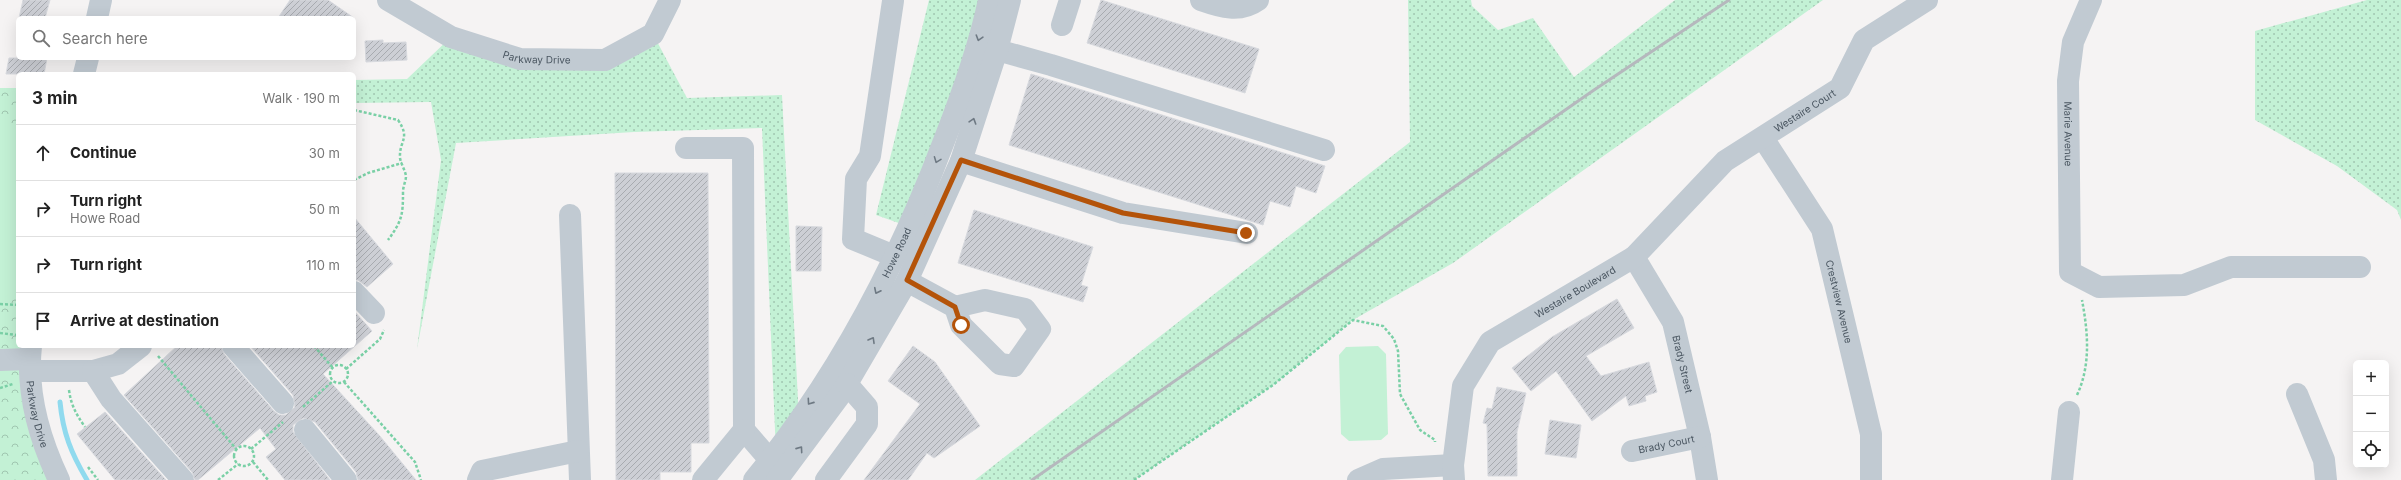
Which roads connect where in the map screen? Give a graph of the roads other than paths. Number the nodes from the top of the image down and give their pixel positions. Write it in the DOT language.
graph roads {
  1 [pos="101,0"];
  2 [pos="388,0"];
  3 [pos="670,0"];
  4 [pos="989,0"];
  5 [pos="1010,0"];
  6 [pos="1070,0"];
  7 [pos="1201,0"];
  8 [pos="1258,0"];
  9 [pos="1927,0"];
  10 [pos="2091,0"];
  11 [pos="893,1"];
  12 [pos="97,16"];
  13 [pos="1062,25"];
  14 [pos="997,50"];
  15 [pos="88,60"];
  16 [pos="84,72"];
  17 [pos="1763,138"];
  18 [pos="686,148"];
  19 [pos="1324,150"];
  20 [pos="961,160"];
  21 [pos="570,215"];
  22 [pos="1246,233"];
  23 [pos="894,256"];
  24 [pos="1634,257"];
  25 [pos="2360,267"];
  26 [pos="907,280"];
  27 [pos="356,294"];
  28 [pos="955,307"];
  29 [pos="380,319"];
  30 [pos="147,348"];
  31 [pos="235,348"];
  32 [pos="31,359"];
  33 [pos="0,360"];
  34 [pos="93,371"];
  35 [pos="847,384"];
  36 [pos="2297,394"];
  37 [pos="284,403"];
  38 [pos="2069,412"];
  39 [pos="305,430"];
  40 [pos="744,430"];
  41 [pos="1700,437"];
  42 [pos="1632,450"];
  43 [pos="578,451"];
  44 [pos="774,470"];
  45 [pos="1447,471"];
  46 [pos="59,480"];
  47 [pos="183,480"];
  48 [pos="346,480"];
  49 [pos="478,480"];
  50 [pos="580,480"];
  51 [pos="703,480"];
  52 [pos="754,480"];
  53 [pos="826,480"];
  54 [pos="1358,480"];
  55 [pos="1707,480"];
  56 [pos="1872,480"];
  57 [pos="2062,480"];
  58 [pos="2326,480"];
  1 -- 12 [label="street"];
  2 -- 3 [label="street, Parkway Drive"];
  4 -- 23 [label="street, Howe Road, one-way"];
  5 -- 14 [label="street, Howe Road"];
  6 -- 13 [label="street"];
  7 -- 8 [label="street"];
  9 -- 17 [label="street, Westaire Court"];
  10 -- 25 [label="street, Marie Avenue"];
  11 -- 23 [label="street"];
  14 -- 19 [label="street"];
  20 -- 14 [label="street, Howe Road, one-way"];
  15 -- 16 [label="street"];
  17 -- 24 [label="street, Westaire Boulevard"];
  17 -- 56 [label="street, Crestview Avenue"];
  18 -- 40 [label="street"];
  20 -- 22 [label="street"];
  20 -- 26 [label="street, Howe Road"];
  21 -- 43 [label="street"];
  23 -- 44 [label="street, Howe Road, one-way"];
  24 -- 41 [label="street, Brady Street"];
  24 -- 45 [label="street, Westaire Boulevard"];
  26 -- 28 [label="street"];
  35 -- 26 [label="street, Howe Road, one-way"];
  27 -- 29 [label="street"];
  30 -- 34 [label="street"];
  31 -- 37 [label="street"];
  32 -- 33 [label="street"];
  32 -- 34 [label="street"];
  32 -- 46 [label="street, Parkway Drive"];
  34 -- 47 [label="street"];
  44 -- 35 [label="street, Howe Road, one-way"];
  35 -- 53 [label="street"];
  36 -- 58 [label="street"];
  38 -- 57 [label="street"];
  39 -- 48 [label="street"];
  40 -- 44 [label="street"];
  40 -- 51 [label="street"];
  41 -- 42 [label="street, Brady Court"];
  41 -- 55 [label="street, Brady Street"];
  43 -- 49 [label="street"];
  43 -- 50 [label="street"];
  44 -- 52 [label="street, Howe Road"];
  45 -- 54 [label="street"];
}
